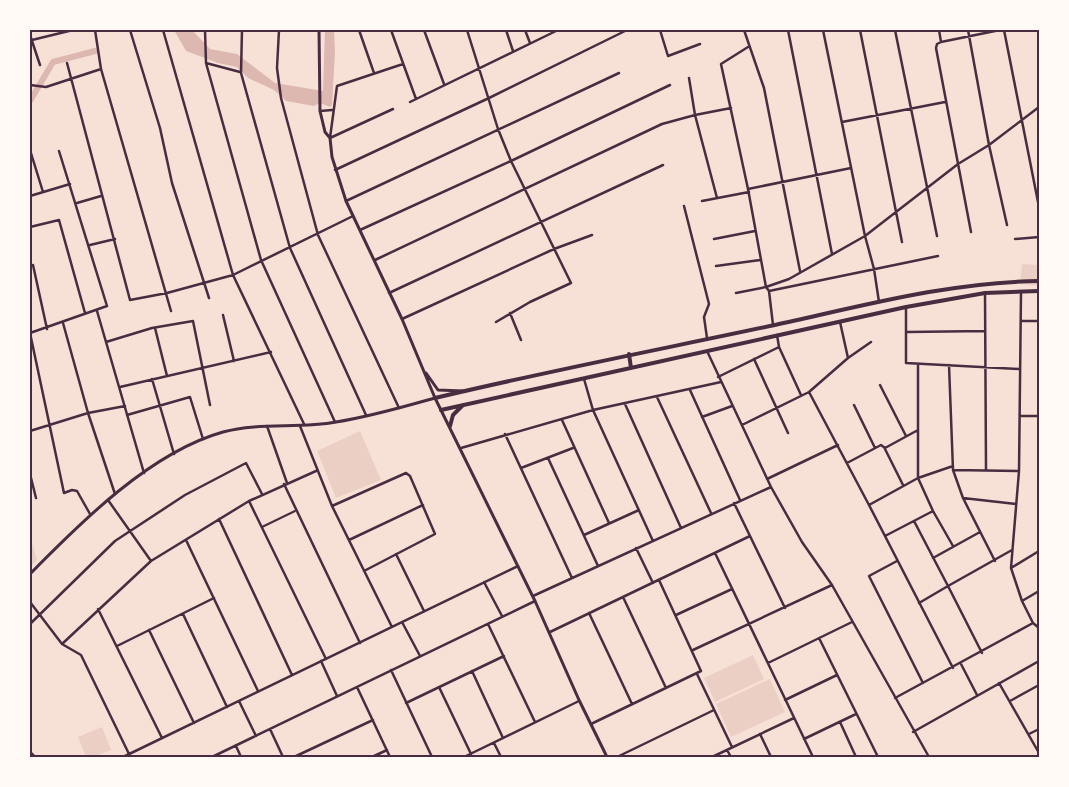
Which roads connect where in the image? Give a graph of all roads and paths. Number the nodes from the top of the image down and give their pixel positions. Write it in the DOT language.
graph roads {
  1 [pos="74,30"];
  2 [pos="95,30"];
  3 [pos="130,30"];
  4 [pos="163,30"];
  5 [pos="205,30"];
  6 [pos="242,30"];
  7 [pos="278,30"];
  8 [pos="319,30"];
  9 [pos="359,30"];
  10 [pos="391,30"];
  11 [pos="424,30"];
  12 [pos="467,30"];
  13 [pos="506,30"];
  14 [pos="525,30"];
  15 [pos="558,30"];
  16 [pos="627,30"];
  17 [pos="660,30"];
  18 [pos="744,30"];
  19 [pos="788,30"];
  20 [pos="823,30"];
  21 [pos="860,30"];
  22 [pos="895,30"];
  23 [pos="939,30"];
  24 [pos="968,30"];
  25 [pos="1002,30"];
  26 [pos="554,31"];
  27 [pos="30,35"];
  28 [pos="969,37"];
  29 [pos="32,40"];
  30 [pos="941,42"];
  31 [pos="530,43"];
  32 [pos="700,44"];
  33 [pos="748,47"];
  34 [pos="513,51"];
  35 [pos="206,62"];
  36 [pos="67,63"];
  37 [pos="402,64"];
  38 [pos="40,65"];
  39 [pos="479,68"];
  40 [pos="101,69"];
  41 [pos="241,72"];
  42 [pos="619,73"];
  43 [pos="374,74"];
  44 [pos="689,78"];
  45 [pos="72,79"];
  46 [pos="444,84"];
  47 [pos="30,85"];
  48 [pos="670,85"];
  49 [pos="489,98"];
  50 [pos="416,99"];
  51 [pos="410,102"];
  52 [pos="945,102"];
  53 [pos="1039,106"];
  54 [pos="731,108"];
  55 [pos="393,109"];
  56 [pos="912,109"];
  57 [pos="332,110"];
  58 [pos="320,111"];
  59 [pos="696,115"];
  60 [pos="878,115"];
  61 [pos="1021,120"];
  62 [pos="842,122"];
  63 [pos="498,129"];
  64 [pos="330,138"];
  65 [pos="989,145"];
  66 [pos="30,150"];
  67 [pos="59,151"];
  68 [pos="511,161"];
  69 [pos="958,164"];
  70 [pos="663,165"];
  71 [pos="851,168"];
  72 [pos="335,170"];
  73 [pos="817,175"];
  74 [pos="783,181"];
  75 [pos="70,184"];
  76 [pos="928,189"];
  77 [pos="526,190"];
  78 [pos="748,191"];
  79 [pos="43,192"];
  80 [pos="30,196"];
  81 [pos="101,196"];
  82 [pos="717,198"];
  83 [pos="346,201"];
  84 [pos="702,201"];
  85 [pos="77,203"];
  86 [pos="684,206"];
  87 [pos="1039,207"];
  88 [pos="896,213"];
  89 [pos="353,216"];
  90 [pos="542,223"];
  91 [pos="1007,225"];
  92 [pos="30,227"];
  93 [pos="360,230"];
  94 [pos="755,231"];
  95 [pos="972,232"];
  96 [pos="318,235"];
  97 [pos="592,235"];
  98 [pos="865,236"];
  99 [pos="937,236"];
  100 [pos="1039,237"];
  101 [pos="115,239"];
  102 [pos="714,239"];
  103 [pos="1015,239"];
  104 [pos="902,242"];
  105 [pos="90,245"];
  106 [pos="290,248"];
  107 [pos="554,249"];
  108 [pos="832,254"];
  109 [pos="938,256"];
  110 [pos="261,260"];
  111 [pos="375,260"];
  112 [pos="760,260"];
  113 [pos="33,265"];
  114 [pos="716,266"];
  115 [pos="874,269"];
  116 [pos="800,271"];
  117 [pos="233,275"];
  118 [pos="1039,281"];
  119 [pos="205,282"];
  120 [pos="766,287"];
  121 [pos="769,291"];
  122 [pos="1020,291"];
  123 [pos="1039,291"];
  124 [pos="389,293"];
  125 [pos="736,293"];
  126 [pos="985,293"];
  127 [pos="167,294"];
  128 [pos="209,298"];
  129 [pos="879,302"];
  130 [pos="906,307"];
  131 [pos="97,311"];
  132 [pos="172,311"];
  133 [pos="85,313"];
  134 [pos="510,313"];
  135 [pos="223,315"];
  136 [pos="402,319"];
  137 [pos="839,320"];
  138 [pos="1021,321"];
  139 [pos="1039,321"];
  140 [pos="496,322"];
  141 [pos="63,323"];
  142 [pos="773,325"];
  143 [pos="156,328"];
  144 [pos="47,329"];
  145 [pos="985,331"];
  146 [pos="906,332"];
  147 [pos="30,333"];
  148 [pos="777,335"];
  149 [pos="707,338"];
  150 [pos="521,340"];
  151 [pos="106,342"];
  152 [pos="872,342"];
  153 [pos="779,347"];
  154 [pos="707,351"];
  155 [pos="271,352"];
  156 [pos="629,354"];
  157 [pos="848,358"];
  158 [pos="754,359"];
  159 [pos="234,361"];
  160 [pos="421,364"];
  161 [pos="918,364"];
  162 [pos="949,365"];
  163 [pos="986,367"];
  164 [pos="631,368"];
  165 [pos="204,369"];
  166 [pos="1019,369"];
  167 [pos="167,376"];
  168 [pos="534,376"];
  169 [pos="718,377"];
  170 [pos="584,378"];
  171 [pos="152,379"];
  172 [pos="721,382"];
  173 [pos="880,385"];
  174 [pos="120,387"];
  175 [pos="536,388"];
  176 [pos="690,390"];
  177 [pos="464,391"];
  178 [pos="809,392"];
  179 [pos="801,395"];
  180 [pos="658,397"];
  181 [pos="435,398"];
  182 [pos="464,403"];
  183 [pos="625,404"];
  184 [pos="210,405"];
  185 [pos="854,405"];
  186 [pos="124,406"];
  187 [pos="160,406"];
  188 [pos="732,406"];
  189 [pos="776,407"];
  190 [pos="398,408"];
  191 [pos="441,410"];
  192 [pos="593,410"];
  193 [pos="88,413"];
  194 [pos="127,415"];
  195 [pos="366,415"];
  196 [pos="1020,416"];
  197 [pos="1039,416"];
  198 [pos="702,417"];
  199 [pos="562,419"];
  200 [pos="335,423"];
  201 [pos="50,424"];
  202 [pos="302,425"];
  203 [pos="742,425"];
  204 [pos="267,426"];
  205 [pos="450,426"];
  206 [pos="918,430"];
  207 [pos="30,431"];
  208 [pos="788,433"];
  209 [pos="505,434"];
  210 [pos="906,436"];
  211 [pos="203,439"];
  212 [pos="838,446"];
  213 [pos="461,448"];
  214 [pos="574,448"];
  215 [pos="875,448"];
  216 [pos="885,448"];
  217 [pos="174,454"];
  218 [pos="548,458"];
  219 [pos="847,463"];
  220 [pos="521,468"];
  221 [pos="953,468"];
  222 [pos="316,470"];
  223 [pos="986,470"];
  224 [pos="1019,470"];
  225 [pos="144,473"];
  226 [pos="30,474"];
  227 [pos="918,478"];
  228 [pos="767,479"];
  229 [pos="286,483"];
  230 [pos="903,485"];
  231 [pos="771,487"];
  232 [pos="115,494"];
  233 [pos="262,494"];
  234 [pos="36,498"];
  235 [pos="963,498"];
  236 [pos="108,500"];
  237 [pos="740,500"];
  238 [pos="249,501"];
  239 [pos="734,503"];
  240 [pos="1016,504"];
  241 [pos="423,505"];
  242 [pos="869,505"];
  243 [pos="332,506"];
  244 [pos="639,510"];
  245 [pos="295,511"];
  246 [pos="933,511"];
  247 [pos="711,513"];
  248 [pos="90,514"];
  249 [pos="219,518"];
  250 [pos="914,521"];
  251 [pos="610,523"];
  252 [pos="262,527"];
  253 [pos="681,528"];
  254 [pos="129,531"];
  255 [pos="980,532"];
  256 [pos="584,535"];
  257 [pos="750,536"];
  258 [pos="885,536"];
  259 [pos="186,540"];
  260 [pos="349,540"];
  261 [pos="653,541"];
  262 [pos="953,546"];
  263 [pos="636,548"];
  264 [pos="1012,550"];
  265 [pos="1039,550"];
  266 [pos="715,553"];
  267 [pos="396,554"];
  268 [pos="933,558"];
  269 [pos="898,560"];
  270 [pos="152,561"];
  271 [pos="995,561"];
  272 [pos="518,566"];
  273 [pos="598,566"];
  274 [pos="1011,568"];
  275 [pos="364,570"];
  276 [pos="30,574"];
  277 [pos="572,579"];
  278 [pos="659,580"];
  279 [pos="484,582"];
  280 [pos="652,583"];
  281 [pos="832,585"];
  282 [pos="948,586"];
  283 [pos="732,589"];
  284 [pos="1039,591"];
  285 [pos="533,596"];
  286 [pos="623,597"];
  287 [pos="214,598"];
  288 [pos="535,601"];
  289 [pos="1022,601"];
  290 [pos="30,602"];
  291 [pos="920,603"];
  292 [pos="785,608"];
  293 [pos="98,609"];
  294 [pos="424,611"];
  295 [pos="589,613"];
  296 [pos="40,614"];
  297 [pos="183,614"];
  298 [pos="676,615"];
  299 [pos="502,617"];
  300 [pos="402,622"];
  301 [pos="852,622"];
  302 [pos="30,624"];
  303 [pos="488,624"];
  304 [pos="748,624"];
  305 [pos="1034,624"];
  306 [pos="392,627"];
  307 [pos="1039,628"];
  308 [pos="149,630"];
  309 [pos="550,632"];
  310 [pos="819,638"];
  311 [pos="360,642"];
  312 [pos="62,644"];
  313 [pos="117,646"];
  314 [pos="693,650"];
  315 [pos="982,652"];
  316 [pos="420,656"];
  317 [pos="504,656"];
  318 [pos="326,659"];
  319 [pos="321,661"];
  320 [pos="1039,661"];
  321 [pos="767,663"];
  322 [pos="961,664"];
  323 [pos="953,668"];
  324 [pos="391,670"];
  325 [pos="472,671"];
  326 [pos="697,674"];
  327 [pos="292,675"];
  328 [pos="837,675"];
  329 [pos="924,683"];
  330 [pos="999,683"];
  331 [pos="1039,685"];
  332 [pos="357,687"];
  333 [pos="439,687"];
  334 [pos="666,689"];
  335 [pos="258,692"];
  336 [pos="977,695"];
  337 [pos="338,696"];
  338 [pos="895,698"];
  339 [pos="579,700"];
  340 [pos="785,700"];
  341 [pos="239,701"];
  342 [pos="1010,701"];
  343 [pos="406,703"];
  344 [pos="632,704"];
  345 [pos="227,707"];
  346 [pos="714,710"];
  347 [pos="856,714"];
  348 [pos="794,718"];
  349 [pos="373,720"];
  350 [pos="535,722"];
  351 [pos="840,722"];
  352 [pos="194,723"];
  353 [pos="591,724"];
  354 [pos="270,729"];
  355 [pos="1039,729"];
  356 [pos="913,732"];
  357 [pos="760,734"];
  358 [pos="1029,735"];
  359 [pos="256,736"];
  360 [pos="162,738"];
  361 [pos="504,738"];
  362 [pos="804,739"];
  363 [pos="494,742"];
  364 [pos="236,746"];
  365 [pos="732,747"];
  366 [pos="387,750"];
  367 [pos="728,750"];
  368 [pos="30,753"];
  369 [pos="1039,753"];
  370 [pos="129,754"];
  371 [pos="471,754"];
  372 [pos="34,757"];
  373 [pos="124,757"];
  374 [pos="212,757"];
  375 [pos="241,757"];
  376 [pos="283,757"];
  377 [pos="294,757"];
  378 [pos="372,757"];
  379 [pos="390,757"];
  380 [pos="432,757"];
  381 [pos="464,757"];
  382 [pos="501,757"];
  383 [pos="607,757"];
  384 [pos="617,757"];
  385 [pos="712,757"];
  386 [pos="731,757"];
  387 [pos="771,757"];
  388 [pos="813,757"];
  389 [pos="856,757"];
  390 [pos="878,757"];
  391 [pos="929,757"];
  1 -- 29 [label="street"];
  2 -- 40 [label="street"];
  3 -- 119 [label="street"];
  4 -- 117 [label="street"];
  5 -- 35 [label="street"];
  6 -- 41 [label="street"];
  7 -- 96 [label="street"];
  8 -- 58 [label="street"];
  9 -- 43 [label="street"];
  10 -- 37 [label="street"];
  11 -- 46 [label="street"];
  12 -- 39 [label="street"];
  13 -- 34 [label="street"];
  14 -- 31 [label="street"];
  15 -- 26 [label="street"];
  16 -- 49 [label="street"];
  17 -- 32 [label="street"];
  18 -- 33 [label="street"];
  19 -- 73 [label="street"];
  20 -- 62 [label="street"];
  21 -- 60 [label="street"];
  22 -- 56 [label="street"];
  23 -- 30 [label="street"];
  24 -- 28 [label="street"];
  25 -- 28 [label="street"];
  25 -- 61 [label="street"];
  26 -- 31 [label="street"];
  27 -- 29 [label="street"];
  28 -- 30 [label="street"];
  28 -- 65 [label="street"];
  29 -- 38 [label="street"];
  30 -- 52 [label="street"];
  31 -- 34 [label="street"];
  33 -- 54 [label="street"];
  33 -- 74 [label="street"];
  34 -- 39 [label="street"];
  35 -- 41 [label="street"];
  35 -- 110 [label="street"];
  36 -- 45 [label="street"];
  37 -- 43 [label="street"];
  37 -- 50 [label="street"];
  39 -- 46 [label="street"];
  39 -- 49 [label="street"];
  40 -- 45 [label="street"];
  40 -- 127 [label="street"];
  41 -- 106 [label="street"];
  42 -- 63 [label="street"];
  43 -- 57 [label="street"];
  44 -- 59 [label="street"];
  45 -- 47 [label="street"];
  45 -- 81 [label="street"];
  46 -- 50 [label="street"];
  48 -- 68 [label="street"];
  49 -- 63 [label="street"];
  49 -- 72 [label="street"];
  50 -- 51 [label="street"];
  52 -- 56 [label="street"];
  52 -- 69 [label="street"];
  53 -- 61 [label="street"];
  54 -- 59 [label="street"];
  54 -- 78 [label="street"];
  55 -- 64 [label="street"];
  56 -- 60 [label="street"];
  56 -- 76 [label="street"];
  57 -- 58 [label="street"];
  57 -- 64 [label="street"];
  58 -- 64 [label="street"];
  59 -- 77 [label="street"];
  59 -- 82 [label="street"];
  60 -- 62 [label="street"];
  60 -- 88 [label="street"];
  61 -- 65 [label="street"];
  61 -- 87 [label="street"];
  62 -- 71 [label="street"];
  63 -- 68 [label="street"];
  63 -- 83 [label="street"];
  64 -- 72 [label="street"];
  65 -- 69 [label="street"];
  65 -- 91 [label="street"];
  66 -- 79 [label="street"];
  67 -- 75 [label="street"];
  68 -- 77 [label="street"];
  68 -- 93 [label="street"];
  69 -- 76 [label="street"];
  69 -- 95 [label="street"];
  70 -- 90 [label="street"];
  71 -- 73 [label="street"];
  71 -- 98 [label="street"];
  72 -- 83 [label="street"];
  73 -- 74 [label="street"];
  73 -- 108 [label="street"];
  74 -- 78 [label="street"];
  74 -- 116 [label="street"];
  75 -- 79 [label="street"];
  75 -- 85 [label="street"];
  76 -- 88 [label="street"];
  76 -- 99 [label="street"];
  77 -- 90 [label="street"];
  77 -- 111 [label="street"];
  78 -- 82 [label="street"];
  78 -- 94 [label="street"];
  79 -- 80 [label="street"];
  81 -- 85 [label="street"];
  81 -- 101 [label="street"];
  82 -- 84 [label="street"];
  83 -- 89 [label="street"];
  85 -- 105 [label="street"];
  86 -- 149 [label="street"];
  88 -- 98 [label="street"];
  88 -- 104 [label="street"];
  89 -- 93 [label="street"];
  89 -- 96 [label="street"];
  90 -- 107 [label="street"];
  90 -- 124 [label="street"];
  92 -- 133 [label="street"];
  93 -- 111 [label="street"];
  94 -- 102 [label="street"];
  94 -- 112 [label="street"];
  96 -- 106 [label="street"];
  96 -- 190 [label="street"];
  97 -- 107 [label="street"];
  98 -- 108 [label="street"];
  98 -- 115 [label="street"];
  100 -- 103 [label="street"];
  101 -- 105 [label="street"];
  101 -- 127 [label="street"];
  105 -- 131 [label="street"];
  106 -- 110 [label="street"];
  106 -- 195 [label="street"];
  107 -- 134 [label="street"];
  107 -- 136 [label="street"];
  108 -- 116 [label="street"];
  109 -- 115 [label="street"];
  110 -- 117 [label="street"];
  110 -- 200 [label="street"];
  111 -- 124 [label="street"];
  112 -- 114 [label="street"];
  112 -- 120 [label="street"];
  113 -- 144 [label="street"];
  115 -- 121 [label="street"];
  115 -- 129 [label="street"];
  116 -- 120 [label="street"];
  117 -- 119 [label="street"];
  117 -- 155 [label="street"];
  118 -- 129 [label="main road"];
  119 -- 127 [label="street"];
  119 -- 128 [label="street"];
  120 -- 121 [label="street"];
  120 -- 125 [label="street"];
  121 -- 142 [label="street"];
  122 -- 123 [label="main road"];
  122 -- 126 [label="main road"];
  122 -- 138 [label="street"];
  124 -- 136 [label="street"];
  126 -- 130 [label="main road"];
  126 -- 145 [label="street"];
  127 -- 132 [label="street"];
  129 -- 142 [label="main road"];
  130 -- 137 [label="main road"];
  130 -- 146 [label="street"];
  131 -- 133 [label="street"];
  131 -- 151 [label="street"];
  133 -- 141 [label="street"];
  134 -- 140 [label="street"];
  134 -- 150 [label="street"];
  135 -- 159 [label="street"];
  136 -- 160 [label="street"];
  137 -- 148 [label="main road"];
  137 -- 157 [label="street"];
  138 -- 139 [label="street"];
  138 -- 166 [label="street"];
  141 -- 144 [label="street"];
  141 -- 193 [label="street"];
  142 -- 149 [label="main road"];
  143 -- 151 [label="street"];
  143 -- 165 [label="street"];
  143 -- 167 [label="street"];
  144 -- 147 [label="street"];
  145 -- 146 [label="street"];
  145 -- 163 [label="street"];
  146 -- 161 [label="street"];
  147 -- 201 [label="street"];
  148 -- 153 [label="street"];
  148 -- 154 [label="main road"];
  149 -- 156 [label="main road"];
  151 -- 174 [label="street"];
  152 -- 157 [label="street"];
  153 -- 158 [label="street"];
  153 -- 179 [label="street"];
  154 -- 164 [label="main road"];
  154 -- 169 [label="street"];
  155 -- 159 [label="street"];
  155 -- 202 [label="street"];
  156 -- 164 [label="main road"];
  156 -- 168 [label="main road"];
  157 -- 178 [label="street"];
  158 -- 169 [label="street"];
  158 -- 189 [label="street"];
  159 -- 165 [label="street"];
  160 -- 177 [label="street"];
  160 -- 181 [label="street"];
  161 -- 162 [label="street"];
  161 -- 206 [label="street"];
  162 -- 163 [label="street"];
  162 -- 221 [label="street"];
  163 -- 166 [label="street"];
  163 -- 223 [label="street"];
  164 -- 170 [label="main road"];
  165 -- 167 [label="street"];
  165 -- 184 [label="street"];
  166 -- 196 [label="street"];
  167 -- 171 [label="street"];
  168 -- 175 [label="main road"];
  168 -- 177 [label="main road"];
  169 -- 172 [label="street"];
  170 -- 175 [label="main road"];
  170 -- 192 [label="street"];
  171 -- 174 [label="street"];
  171 -- 187 [label="street"];
  172 -- 176 [label="street"];
  172 -- 188 [label="street"];
  173 -- 210 [label="street"];
  174 -- 186 [label="street"];
  175 -- 182 [label="main road"];
  176 -- 180 [label="street"];
  176 -- 198 [label="street"];
  177 -- 181 [label="main road"];
  178 -- 179 [label="street"];
  178 -- 212 [label="street"];
  179 -- 189 [label="street"];
  180 -- 183 [label="street"];
  180 -- 247 [label="street"];
  181 -- 190 [label="street"];
  181 -- 191 [label="street"];
  182 -- 191 [label="main road"];
  182 -- 205 [label="main road"];
  183 -- 192 [label="street"];
  183 -- 253 [label="street"];
  185 -- 215 [label="street"];
  186 -- 193 [label="street"];
  186 -- 194 [label="street"];
  187 -- 194 [label="street"];
  187 -- 211 [label="street"];
  187 -- 217 [label="street"];
  188 -- 198 [label="street"];
  188 -- 203 [label="street"];
  189 -- 203 [label="street"];
  189 -- 208 [label="street"];
  190 -- 195 [label="street"];
  191 -- 205 [label="street"];
  192 -- 199 [label="street"];
  192 -- 244 [label="street"];
  193 -- 201 [label="street"];
  193 -- 232 [label="street"];
  194 -- 225 [label="street"];
  195 -- 200 [label="street"];
  196 -- 197 [label="street"];
  196 -- 224 [label="street"];
  198 -- 237 [label="street"];
  199 -- 209 [label="street"];
  199 -- 214 [label="street"];
  200 -- 202 [label="street"];
  201 -- 207 [label="street"];
  201 -- 248 [label="street"];
  202 -- 204 [label="street"];
  202 -- 222 [label="street"];
  203 -- 228 [label="street"];
  204 -- 211 [label="street"];
  204 -- 229 [label="street"];
  205 -- 213 [label="street"];
  206 -- 210 [label="street"];
  206 -- 227 [label="street"];
  209 -- 213 [label="street"];
  209 -- 220 [label="street"];
  210 -- 216 [label="street"];
  211 -- 217 [label="street"];
  212 -- 219 [label="street"];
  212 -- 228 [label="street"];
  213 -- 272 [label="street"];
  214 -- 218 [label="street"];
  214 -- 251 [label="street"];
  215 -- 216 [label="street"];
  215 -- 219 [label="street"];
  216 -- 230 [label="street"];
  217 -- 225 [label="street"];
  218 -- 220 [label="street"];
  218 -- 256 [label="street"];
  219 -- 242 [label="street"];
  220 -- 277 [label="street"];
  221 -- 223 [label="street"];
  221 -- 227 [label="street"];
  221 -- 235 [label="street"];
  222 -- 229 [label="street"];
  222 -- 243 [label="street"];
  223 -- 224 [label="street"];
  224 -- 240 [label="street"];
  225 -- 232 [label="street"];
  226 -- 234 [label="street"];
  227 -- 230 [label="street"];
  227 -- 246 [label="street"];
  228 -- 231 [label="street"];
  229 -- 233 [label="street"];
  229 -- 245 [label="street"];
  230 -- 242 [label="street"];
  231 -- 237 [label="street"];
  231 -- 281 [label="street"];
  232 -- 236 [label="street"];
  233 -- 238 [label="street"];
  233 -- 254 [label="street"];
  235 -- 240 [label="street"];
  235 -- 255 [label="street"];
  236 -- 248 [label="street"];
  236 -- 254 [label="street"];
  237 -- 239 [label="street"];
  238 -- 249 [label="street"];
  238 -- 252 [label="street"];
  239 -- 247 [label="street"];
  239 -- 257 [label="street"];
  240 -- 264 [label="street"];
  241 -- 243 [label="street"];
  241 -- 260 [label="street"];
  241 -- 267 [label="street"];
  242 -- 258 [label="street"];
  243 -- 260 [label="street"];
  244 -- 251 [label="street"];
  244 -- 261 [label="street"];
  245 -- 252 [label="street"];
  245 -- 311 [label="street"];
  246 -- 250 [label="street"];
  246 -- 262 [label="street"];
  247 -- 253 [label="street"];
  248 -- 276 [label="street"];
  249 -- 259 [label="street"];
  249 -- 327 [label="street"];
  250 -- 258 [label="street"];
  250 -- 268 [label="street"];
  251 -- 256 [label="street"];
  252 -- 318 [label="street"];
  253 -- 261 [label="street"];
  254 -- 270 [label="street"];
  254 -- 296 [label="street"];
  255 -- 262 [label="street"];
  255 -- 271 [label="street"];
  256 -- 273 [label="street"];
  257 -- 266 [label="street"];
  257 -- 292 [label="street"];
  258 -- 269 [label="street"];
  259 -- 270 [label="street"];
  259 -- 287 [label="street"];
  260 -- 275 [label="street"];
  261 -- 263 [label="street"];
  262 -- 268 [label="street"];
  263 -- 273 [label="street"];
  263 -- 280 [label="street"];
  264 -- 271 [label="street"];
  264 -- 274 [label="street"];
  265 -- 274 [label="street"];
  266 -- 278 [label="street"];
  266 -- 283 [label="street"];
  267 -- 275 [label="street"];
  267 -- 294 [label="street"];
  268 -- 282 [label="street"];
  269 -- 291 [label="street"];
  269 -- 329 [label="street"];
  270 -- 293 [label="street"];
  271 -- 282 [label="street"];
  272 -- 279 [label="street"];
  272 -- 285 [label="street"];
  273 -- 277 [label="street"];
  274 -- 289 [label="street"];
  275 -- 306 [label="street"];
  277 -- 285 [label="street"];
  278 -- 280 [label="street"];
  278 -- 298 [label="street"];
  279 -- 294 [label="street"];
  279 -- 299 [label="street"];
  280 -- 286 [label="street"];
  281 -- 292 [label="street"];
  281 -- 301 [label="street"];
  282 -- 291 [label="street"];
  282 -- 315 [label="street"];
  283 -- 298 [label="street"];
  283 -- 304 [label="street"];
  284 -- 289 [label="street"];
  285 -- 288 [label="street"];
  286 -- 295 [label="street"];
  286 -- 334 [label="street"];
  287 -- 297 [label="street"];
  287 -- 335 [label="street"];
  288 -- 299 [label="street"];
  288 -- 309 [label="street"];
  289 -- 305 [label="street"];
  290 -- 296 [label="street"];
  291 -- 323 [label="street"];
  292 -- 304 [label="street"];
  293 -- 312 [label="street"];
  293 -- 313 [label="street"];
  294 -- 300 [label="street"];
  295 -- 309 [label="street"];
  295 -- 344 [label="street"];
  296 -- 302 [label="street"];
  296 -- 312 [label="street"];
  297 -- 308 [label="street"];
  297 -- 345 [label="street"];
  298 -- 314 [label="street"];
  299 -- 303 [label="street"];
  300 -- 306 [label="street"];
  300 -- 316 [label="street"];
  301 -- 310 [label="street"];
  301 -- 338 [label="street"];
  303 -- 316 [label="street"];
  303 -- 317 [label="street"];
  304 -- 314 [label="street"];
  304 -- 321 [label="street"];
  305 -- 307 [label="street"];
  305 -- 315 [label="street"];
  306 -- 311 [label="street"];
  308 -- 313 [label="street"];
  308 -- 352 [label="street"];
  309 -- 339 [label="street"];
  310 -- 321 [label="street"];
  310 -- 328 [label="street"];
  311 -- 318 [label="street"];
  312 -- 370 [label="street"];
  313 -- 360 [label="street"];
  314 -- 326 [label="street"];
  315 -- 322 [label="street"];
  316 -- 324 [label="street"];
  317 -- 325 [label="street"];
  317 -- 350 [label="street"];
  318 -- 319 [label="street"];
  319 -- 327 [label="street"];
  319 -- 337 [label="street"];
  320 -- 330 [label="street"];
  321 -- 340 [label="street"];
  322 -- 323 [label="street"];
  322 -- 336 [label="street"];
  323 -- 329 [label="street"];
  324 -- 332 [label="street"];
  324 -- 343 [label="street"];
  325 -- 333 [label="street"];
  325 -- 361 [label="street"];
  326 -- 334 [label="street"];
  326 -- 346 [label="street"];
  327 -- 335 [label="street"];
  328 -- 340 [label="street"];
  328 -- 347 [label="street"];
  329 -- 338 [label="street"];
  330 -- 336 [label="street"];
  330 -- 342 [label="street"];
  331 -- 342 [label="street"];
  332 -- 337 [label="street"];
  332 -- 349 [label="street"];
  333 -- 343 [label="street"];
  333 -- 371 [label="street"];
  334 -- 344 [label="street"];
  335 -- 341 [label="street"];
  336 -- 356 [label="street"];
  337 -- 354 [label="street"];
  338 -- 356 [label="street"];
  339 -- 350 [label="street"];
  339 -- 353 [label="street"];
  340 -- 348 [label="street"];
  341 -- 345 [label="street"];
  341 -- 359 [label="street"];
  342 -- 358 [label="street"];
  343 -- 380 [label="street"];
  344 -- 353 [label="street"];
  345 -- 352 [label="street"];
  346 -- 365 [label="street"];
  346 -- 384 [label="street"];
  347 -- 351 [label="street"];
  347 -- 390 [label="street"];
  348 -- 357 [label="street"];
  348 -- 362 [label="street"];
  349 -- 366 [label="street"];
  349 -- 377 [label="street"];
  350 -- 361 [label="street"];
  351 -- 362 [label="street"];
  351 -- 389 [label="street"];
  352 -- 360 [label="street"];
  353 -- 383 [label="street"];
  354 -- 359 [label="street"];
  354 -- 376 [label="street"];
  355 -- 358 [label="street"];
  356 -- 391 [label="street"];
  357 -- 365 [label="street"];
  357 -- 387 [label="street"];
  358 -- 369 [label="street"];
  359 -- 364 [label="street"];
  360 -- 370 [label="street"];
  361 -- 363 [label="street"];
  362 -- 388 [label="street"];
  363 -- 371 [label="street"];
  363 -- 382 [label="street"];
  364 -- 374 [label="street"];
  364 -- 375 [label="street"];
  365 -- 367 [label="street"];
  366 -- 378 [label="street"];
  366 -- 379 [label="street"];
  367 -- 385 [label="street"];
  367 -- 386 [label="street"];
  368 -- 372 [label="main road"];
  370 -- 373 [label="street"];
  371 -- 381 [label="street"];
}
